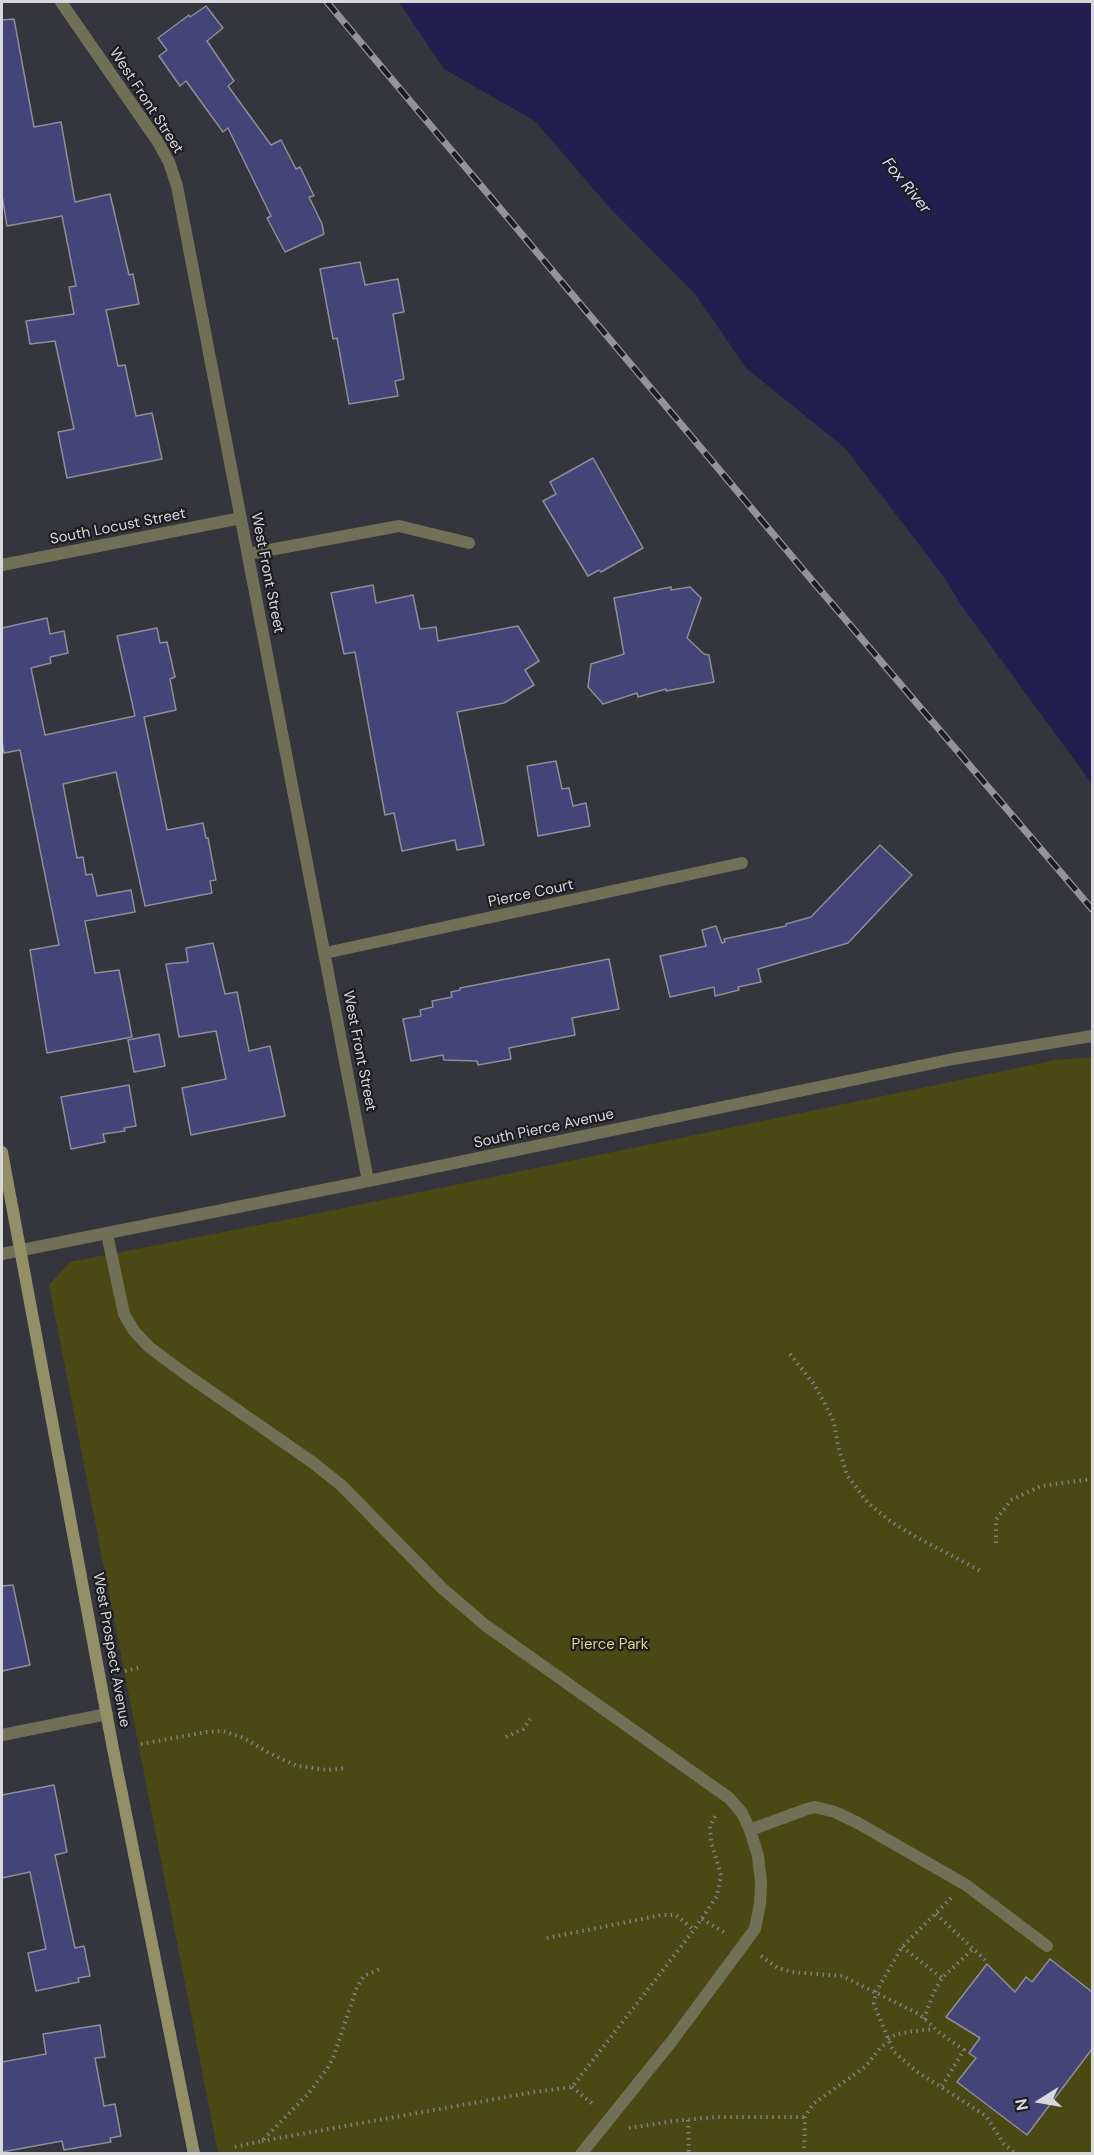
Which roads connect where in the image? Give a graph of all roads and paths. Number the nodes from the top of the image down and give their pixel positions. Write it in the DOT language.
graph roads {
  1 [pos="61,2"];
  2 [pos="241,518"];
  3 [pos="469,543"];
  4 [pos="248,554"];
  5 [pos="2,565"];
  6 [pos="742,863"];
  7 [pos="325,953"];
  8 [pos="1092,1036"];
  9 [pos="2,1152"];
  10 [pos="368,1181"];
  11 [pos="107,1234"];
  12 [pos="20,1251"];
  13 [pos="2,1254"];
  14 [pos="790,1353"];
  15 [pos="1092,1479"];
  16 [pos="996,1543"];
  17 [pos="981,1571"];
  18 [pos="142,1667"];
  19 [pos="125,1671"];
  20 [pos="107,1714"];
  21 [pos="530,1719"];
  22 [pos="2,1735"];
  23 [pos="506,1737"];
  24 [pos="141,1744"];
  25 [pos="345,1768"];
  26 [pos="729,1798"];
  27 [pos="750,1830"];
  28 [pos="960,1882"];
  29 [pos="936,1914"];
  30 [pos="694,1930"];
  31 [pos="547,1938"];
  32 [pos="1047,1946"];
  33 [pos="902,1947"];
  34 [pos="973,1949"];
  35 [pos="760,1955"];
  36 [pos="985,1960"];
  37 [pos="382,1968"];
  38 [pos="942,1978"];
  39 [pos="876,1992"];
  40 [pos="924,2019"];
  41 [pos="935,2029"];
  42 [pos="888,2040"];
  43 [pos="942,2086"];
  44 [pos="805,2117"];
  45 [pos="688,2120"];
  46 [pos="625,2129"];
  47 [pos="262,2141"];
  48 [pos="236,2147"];
  49 [pos="194,2154"];
  50 [pos="581,2154"];
  51 [pos="688,2154"];
  52 [pos="804,2154"];
  53 [pos="1016,2154"];
  1 -- 2 [label="street, West Front Street"];
  2 -- 4 [label="street, West Front Street"];
  2 -- 5 [label="street, South Locust Street"];
  3 -- 4 [label="street"];
  4 -- 7 [label="street, West Front Street"];
  6 -- 7 [label="street, Pierce Court"];
  7 -- 10 [label="street, West Front Street"];
  8 -- 10 [label="street, South Pierce Avenue"];
  9 -- 12 [label="main road, West Prospect Avenue"];
  10 -- 11 [label="street, South Pierce Avenue"];
  11 -- 12 [label="street, South Pierce Avenue"];
  11 -- 26 [label="street"];
  12 -- 13 [label="street, South Pierce Avenue"];
  12 -- 20 [label="main road, West Prospect Avenue"];
  14 -- 17 [label="path"];
  15 -- 16 [label="path"];
  18 -- 19 [label="path"];
  20 -- 22 [label="street"];
  20 -- 49 [label="main road, West Prospect Avenue"];
  21 -- 23 [label="path"];
  24 -- 25 [label="path"];
  26 -- 27 [label="street"];
  26 -- 30 [label="path"];
  27 -- 28 [label="street"];
  27 -- 50 [label="street"];
  28 -- 29 [label="path"];
  28 -- 32 [label="street"];
  29 -- 33 [label="path"];
  29 -- 34 [label="path"];
  30 -- 31 [label="path"];
  30 -- 47 [label="path"];
  33 -- 38 [label="path"];
  33 -- 39 [label="path"];
  34 -- 36 [label="path"];
  34 -- 38 [label="path"];
  35 -- 39 [label="path"];
  37 -- 47 [label="path"];
  38 -- 40 [label="path"];
  39 -- 40 [label="path"];
  39 -- 42 [label="path"];
  40 -- 41 [label="path"];
  41 -- 42 [label="path"];
  41 -- 43 [label="path"];
  42 -- 43 [label="path"];
  42 -- 44 [label="path"];
  43 -- 53 [label="path"];
  44 -- 45 [label="path"];
  44 -- 52 [label="path"];
  45 -- 46 [label="path"];
  45 -- 51 [label="path"];
  47 -- 48 [label="path"];
}
